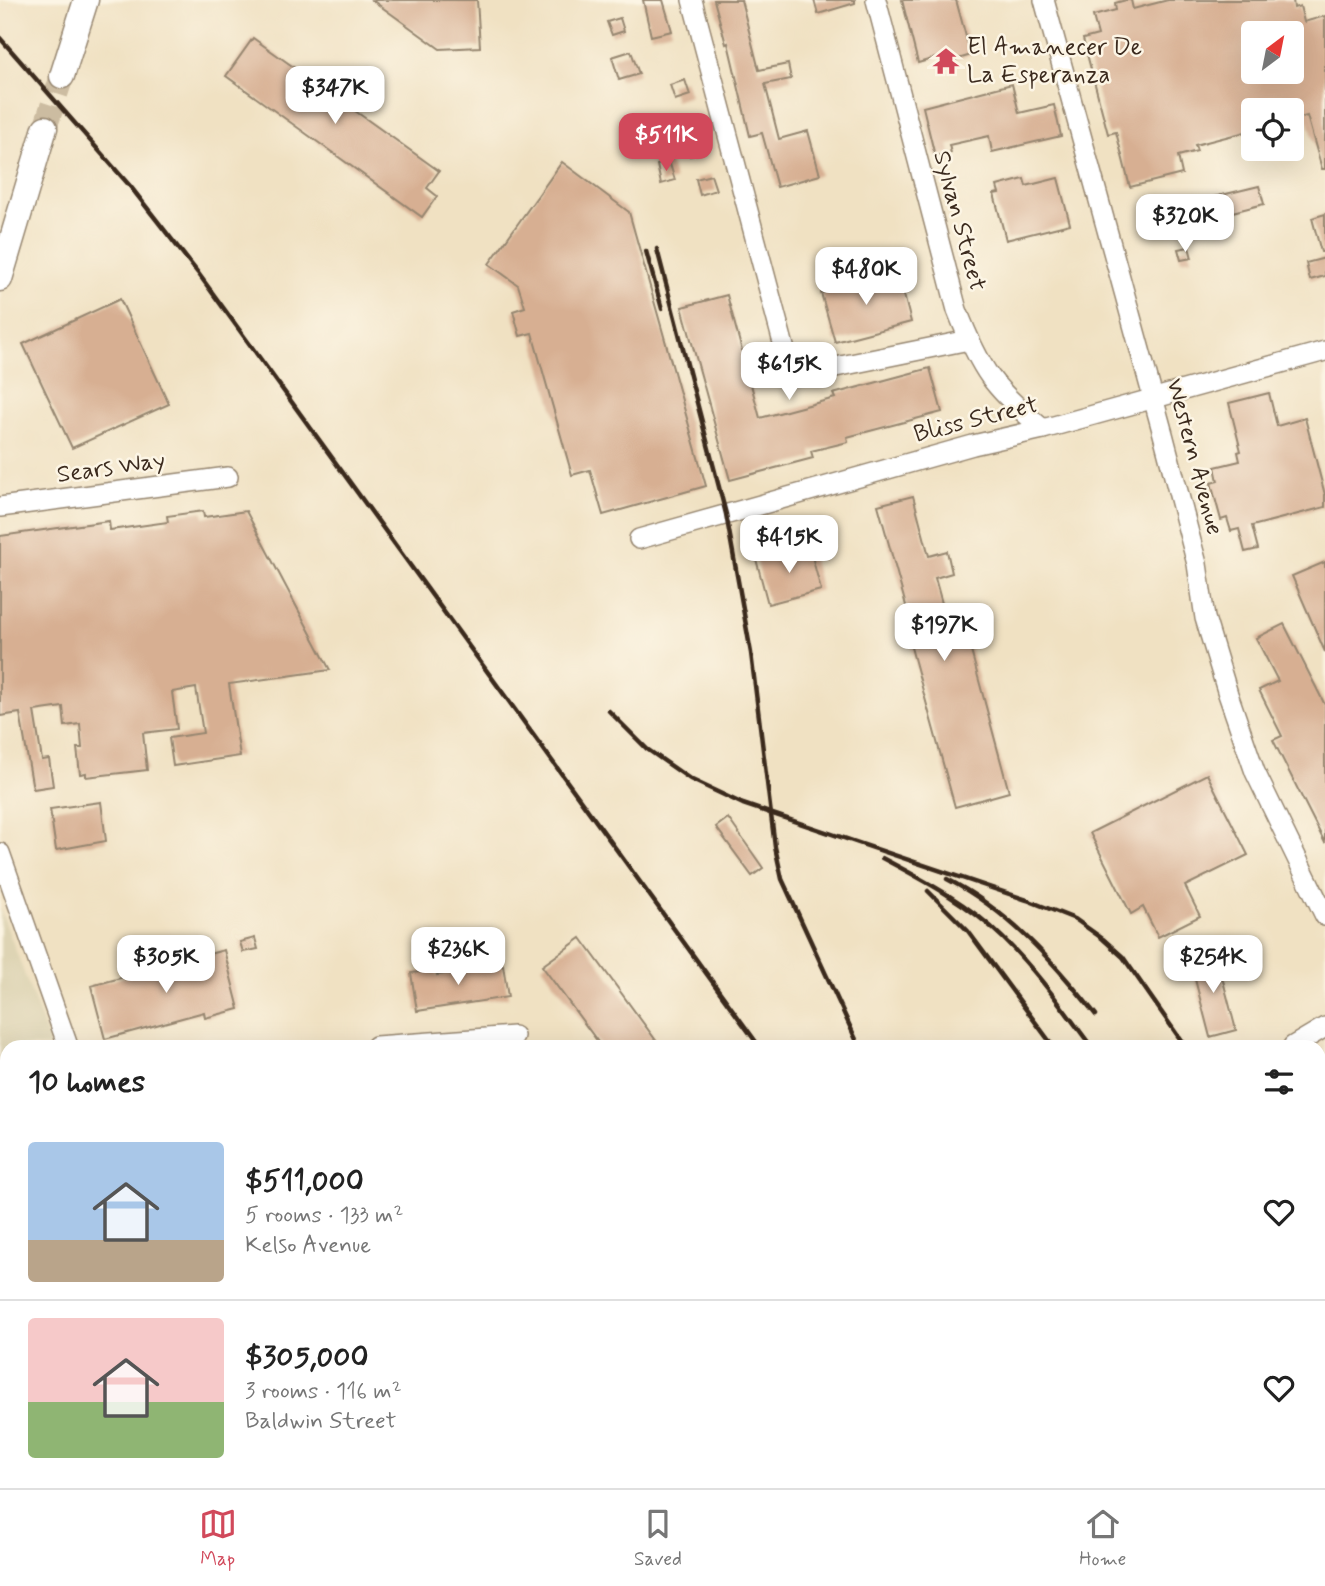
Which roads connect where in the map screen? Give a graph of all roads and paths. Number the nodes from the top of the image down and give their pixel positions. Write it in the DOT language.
graph roads {
  1 [pos="86,0"];
  2 [pos="692,0"];
  3 [pos="876,0"];
  4 [pos="1044,0"];
  5 [pos="62,76"];
  6 [pos="45,128"];
  7 [pos="0,279"];
  8 [pos="969,340"];
  9 [pos="1325,351"];
  10 [pos="1153,397"];
  11 [pos="1043,429"];
  12 [pos="228,477"];
  13 [pos="0,507"];
  14 [pos="639,539"];
  15 [pos="0,853"];
  16 [pos="1325,916"];
  17 [pos="1325,1027"];
  18 [pos="514,1036"];
  19 [pos="66,1040"];
  20 [pos="462,1040"];
  21 [pos="1303,1040"];
  1 -- 5 [label="main road"];
  2 -- 8 [label="street"];
  3 -- 8 [label="street, Sylvan Street"];
  4 -- 10 [label="street, Western Avenue"];
  6 -- 7 [label="main road"];
  8 -- 11 [label="street, Sylvan Street"];
  9 -- 10 [label="street, Bliss Street"];
  10 -- 11 [label="street, Bliss Street"];
  10 -- 16 [label="street, Western Avenue"];
  11 -- 14 [label="street, Bliss Street"];
  12 -- 13 [label="street, Sears Way"];
  15 -- 19 [label="street"];
  17 -- 21 [label="street"];
  18 -- 20 [label="street"];
}
